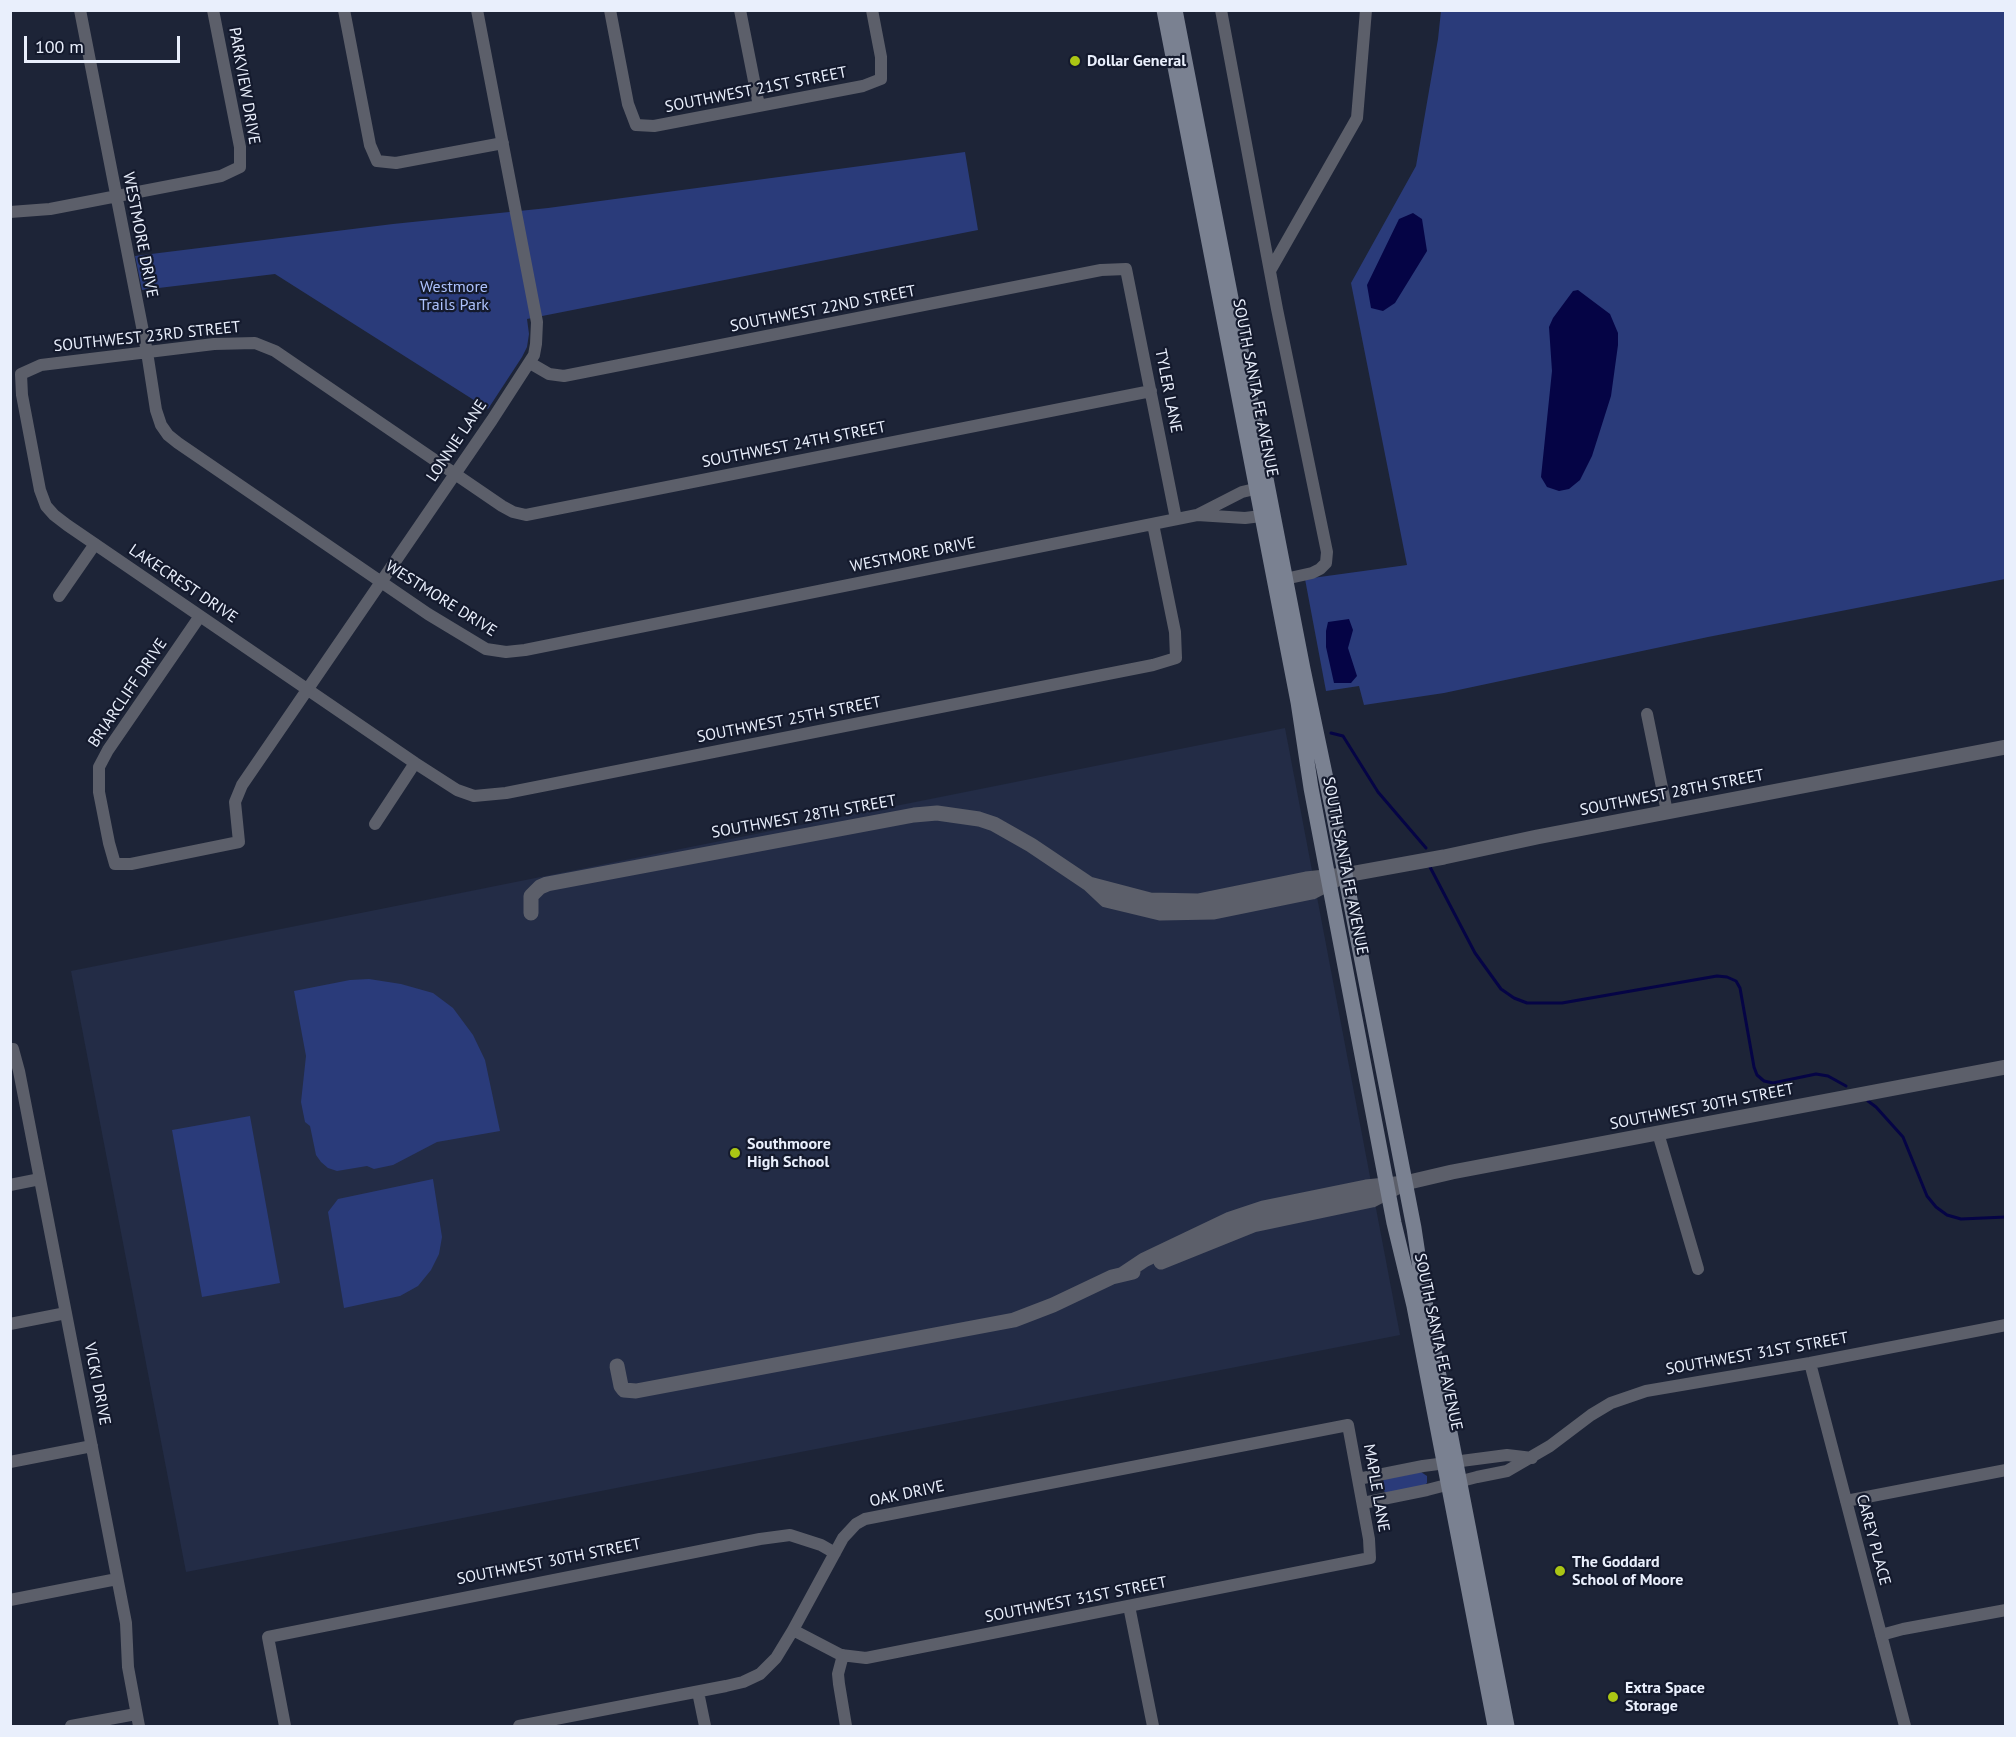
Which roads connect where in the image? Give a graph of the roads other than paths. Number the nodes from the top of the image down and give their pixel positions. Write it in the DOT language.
graph roads {
  1 [pos="80,10"];
  2 [pos="213,10"];
  3 [pos="344,10"];
  4 [pos="477,10"];
  5 [pos="610,10"];
  6 [pos="740,10"];
  7 [pos="872,10"];
  8 [pos="1164,10"];
  9 [pos="1175,10"];
  10 [pos="1221,10"];
  11 [pos="1366,10"];
  12 [pos="759,106"];
  13 [pos="503,143"];
  14 [pos="116,197"];
  15 [pos="10,212"];
  16 [pos="1126,269"];
  17 [pos="1271,269"];
  18 [pos="147,352"];
  19 [pos="530,363"];
  20 [pos="21,374"];
  21 [pos="1151,391"];
  22 [pos="455,473"];
  23 [pos="1262,487"];
  24 [pos="1197,515"];
  25 [pos="1267,515"];
  26 [pos="1176,519"];
  27 [pos="1152,524"];
  28 [pos="95,544"];
  29 [pos="1285,579"];
  30 [pos="381,582"];
  31 [pos="59,596"];
  32 [pos="200,616"];
  33 [pos="307,688"];
  34 [pos="1647,714"];
  35 [pos="2006,747"];
  36 [pos="415,763"];
  37 [pos="1667,812"];
  38 [pos="375,824"];
  39 [pos="238,842"];
  40 [pos="1345,875"];
  41 [pos="1329,879"];
  42 [pos="531,913"];
  43 [pos="12,1049"];
  44 [pos="2006,1067"];
  45 [pos="1658,1133"];
  46 [pos="40,1179"];
  47 [pos="1405,1183"];
  48 [pos="10,1185"];
  49 [pos="1389,1188"];
  50 [pos="1698,1269"];
  51 [pos="66,1313"];
  52 [pos="10,1323"];
  53 [pos="2006,1325"];
  54 [pos="1810,1363"];
  55 [pos="617,1366"];
  56 [pos="1348,1425"];
  57 [pos="92,1446"];
  58 [pos="1532,1458"];
  59 [pos="10,1462"];
  60 [pos="1450,1462"];
  61 [pos="2006,1470"];
  62 [pos="1358,1479"];
  63 [pos="1454,1482"];
  64 [pos="1846,1501"];
  65 [pos="1363,1503"];
  66 [pos="835,1553"];
  67 [pos="1370,1558"];
  68 [pos="117,1579"];
  69 [pos="10,1600"];
  70 [pos="1129,1606"];
  71 [pos="2006,1610"];
  72 [pos="793,1630"];
  73 [pos="1881,1635"];
  74 [pos="843,1655"];
  75 [pos="698,1692"];
  76 [pos="137,1720"];
  77 [pos="71,1726"];
  78 [pos="285,1726"];
  79 [pos="519,1726"];
  80 [pos="705,1726"];
  81 [pos="846,1726"];
  82 [pos="1153,1726"];
  83 [pos="1495,1726"];
  84 [pos="1507,1726"];
  85 [pos="1905,1726"];
  1 -- 14 [label="street, WESTMORE DRIVE"];
  2 -- 14 [label="street, PARKVIEW DRIVE"];
  3 -- 13 [label="street"];
  4 -- 13 [label="street, LONNIE LANE"];
  5 -- 12 [label="street, SOUTHWEST 21ST STREET"];
  6 -- 12 [label="street"];
  7 -- 12 [label="street, SOUTHWEST 21ST STREET"];
  8 -- 23 [label="main road, SOUTH SANTA FE AVENUE"];
  9 -- 23 [label="main road, SOUTH SANTA FE AVENUE"];
  10 -- 17 [label="street"];
  11 -- 17 [label="street"];
  13 -- 19 [label="street, LONNIE LANE"];
  14 -- 15 [label="street"];
  14 -- 18 [label="street, WESTMORE DRIVE"];
  16 -- 19 [label="street, SOUTHWEST 22ND STREET"];
  16 -- 21 [label="street, TYLER LANE"];
  17 -- 29 [label="street"];
  18 -- 20 [label="street, SOUTHWEST 23RD STREET"];
  18 -- 22 [label="street, SOUTHWEST 23RD STREET"];
  18 -- 30 [label="street, WESTMORE DRIVE"];
  19 -- 22 [label="street, LONNIE LANE"];
  20 -- 28 [label="street, LAKECREST DRIVE"];
  21 -- 22 [label="street, SOUTHWEST 24TH STREET"];
  21 -- 26 [label="street, TYLER LANE"];
  22 -- 30 [label="street, LONNIE LANE"];
  23 -- 24 [label="street, WESTMORE DRIVE"];
  23 -- 25 [label="main road, SOUTH SANTA FE AVENUE"];
  24 -- 25 [label="street, WESTMORE DRIVE"];
  24 -- 26 [label="street, WESTMORE DRIVE"];
  25 -- 29 [label="main road, SOUTH SANTA FE AVENUE"];
  25 -- 41 [label="main road, SOUTH SANTA FE AVENUE"];
  26 -- 27 [label="street, WESTMORE DRIVE"];
  27 -- 30 [label="street, WESTMORE DRIVE"];
  27 -- 36 [label="street, SOUTHWEST 25TH STREET"];
  28 -- 31 [label="street"];
  28 -- 32 [label="street, LAKECREST DRIVE"];
  29 -- 40 [label="main road, SOUTH SANTA FE AVENUE"];
  30 -- 33 [label="street, LONNIE LANE"];
  32 -- 33 [label="street, LAKECREST DRIVE"];
  32 -- 39 [label="street, BRIARCLIFF DRIVE"];
  33 -- 36 [label="street, LAKECREST DRIVE"];
  33 -- 39 [label="street, LONNIE LANE"];
  34 -- 37 [label="street"];
  35 -- 37 [label="street, SOUTHWEST 28TH STREET"];
  36 -- 38 [label="street"];
  37 -- 40 [label="street, SOUTHWEST 28TH STREET"];
  40 -- 41 [label="street, SOUTHWEST 28TH STREET"];
  40 -- 47 [label="main road, SOUTH SANTA FE AVENUE"];
  41 -- 42 [label="street, SOUTHWEST 28TH STREET"];
  41 -- 49 [label="main road, SOUTH SANTA FE AVENUE"];
  43 -- 46 [label="street, VICKI DRIVE"];
  44 -- 45 [label="street, SOUTHWEST 30TH STREET"];
  45 -- 47 [label="street, SOUTHWEST 30TH STREET"];
  45 -- 50 [label="street"];
  46 -- 48 [label="street"];
  46 -- 51 [label="street, VICKI DRIVE"];
  47 -- 49 [label="street, SOUTHWEST 30TH STREET"];
  47 -- 60 [label="main road, SOUTH SANTA FE AVENUE"];
  49 -- 55 [label="street, SOUTHWEST 30TH STREET"];
  49 -- 60 [label="main road, SOUTH SANTA FE AVENUE"];
  51 -- 52 [label="street"];
  51 -- 57 [label="street, VICKI DRIVE"];
  53 -- 54 [label="street, SOUTHWEST 31ST STREET"];
  54 -- 58 [label="street, SOUTHWEST 31ST STREET"];
  54 -- 64 [label="street, CAREY PLACE"];
  56 -- 62 [label="street, MAPLE LANE"];
  56 -- 66 [label="street, OAK DRIVE"];
  57 -- 59 [label="street"];
  57 -- 68 [label="street, VICKI DRIVE"];
  58 -- 60 [label="street"];
  58 -- 63 [label="street, SOUTHWEST 31ST STREET"];
  60 -- 62 [label="street"];
  60 -- 63 [label="main road, SOUTH SANTA FE AVENUE"];
  61 -- 64 [label="street"];
  62 -- 65 [label="street, MAPLE LANE"];
  63 -- 65 [label="street, SOUTHWEST 31ST STREET"];
  63 -- 83 [label="main road, SOUTH SANTA FE AVENUE"];
  63 -- 84 [label="main road, SOUTH SANTA FE AVENUE"];
  64 -- 73 [label="street, CAREY PLACE"];
  65 -- 67 [label="street, MAPLE LANE"];
  66 -- 72 [label="street, OAK DRIVE"];
  66 -- 78 [label="street, SOUTHWEST 30TH STREET"];
  67 -- 70 [label="street, SOUTHWEST 31ST STREET"];
  68 -- 69 [label="street"];
  68 -- 76 [label="street, VICKI DRIVE"];
  70 -- 74 [label="street, SOUTHWEST 31ST STREET"];
  70 -- 82 [label="street"];
  71 -- 73 [label="street"];
  72 -- 74 [label="street, SOUTHWEST 31ST STREET"];
  72 -- 75 [label="street, OAK DRIVE"];
  73 -- 85 [label="street, CAREY PLACE"];
  74 -- 81 [label="street"];
  75 -- 79 [label="street, OAK DRIVE"];
  75 -- 80 [label="street"];
  76 -- 77 [label="street"];
}
